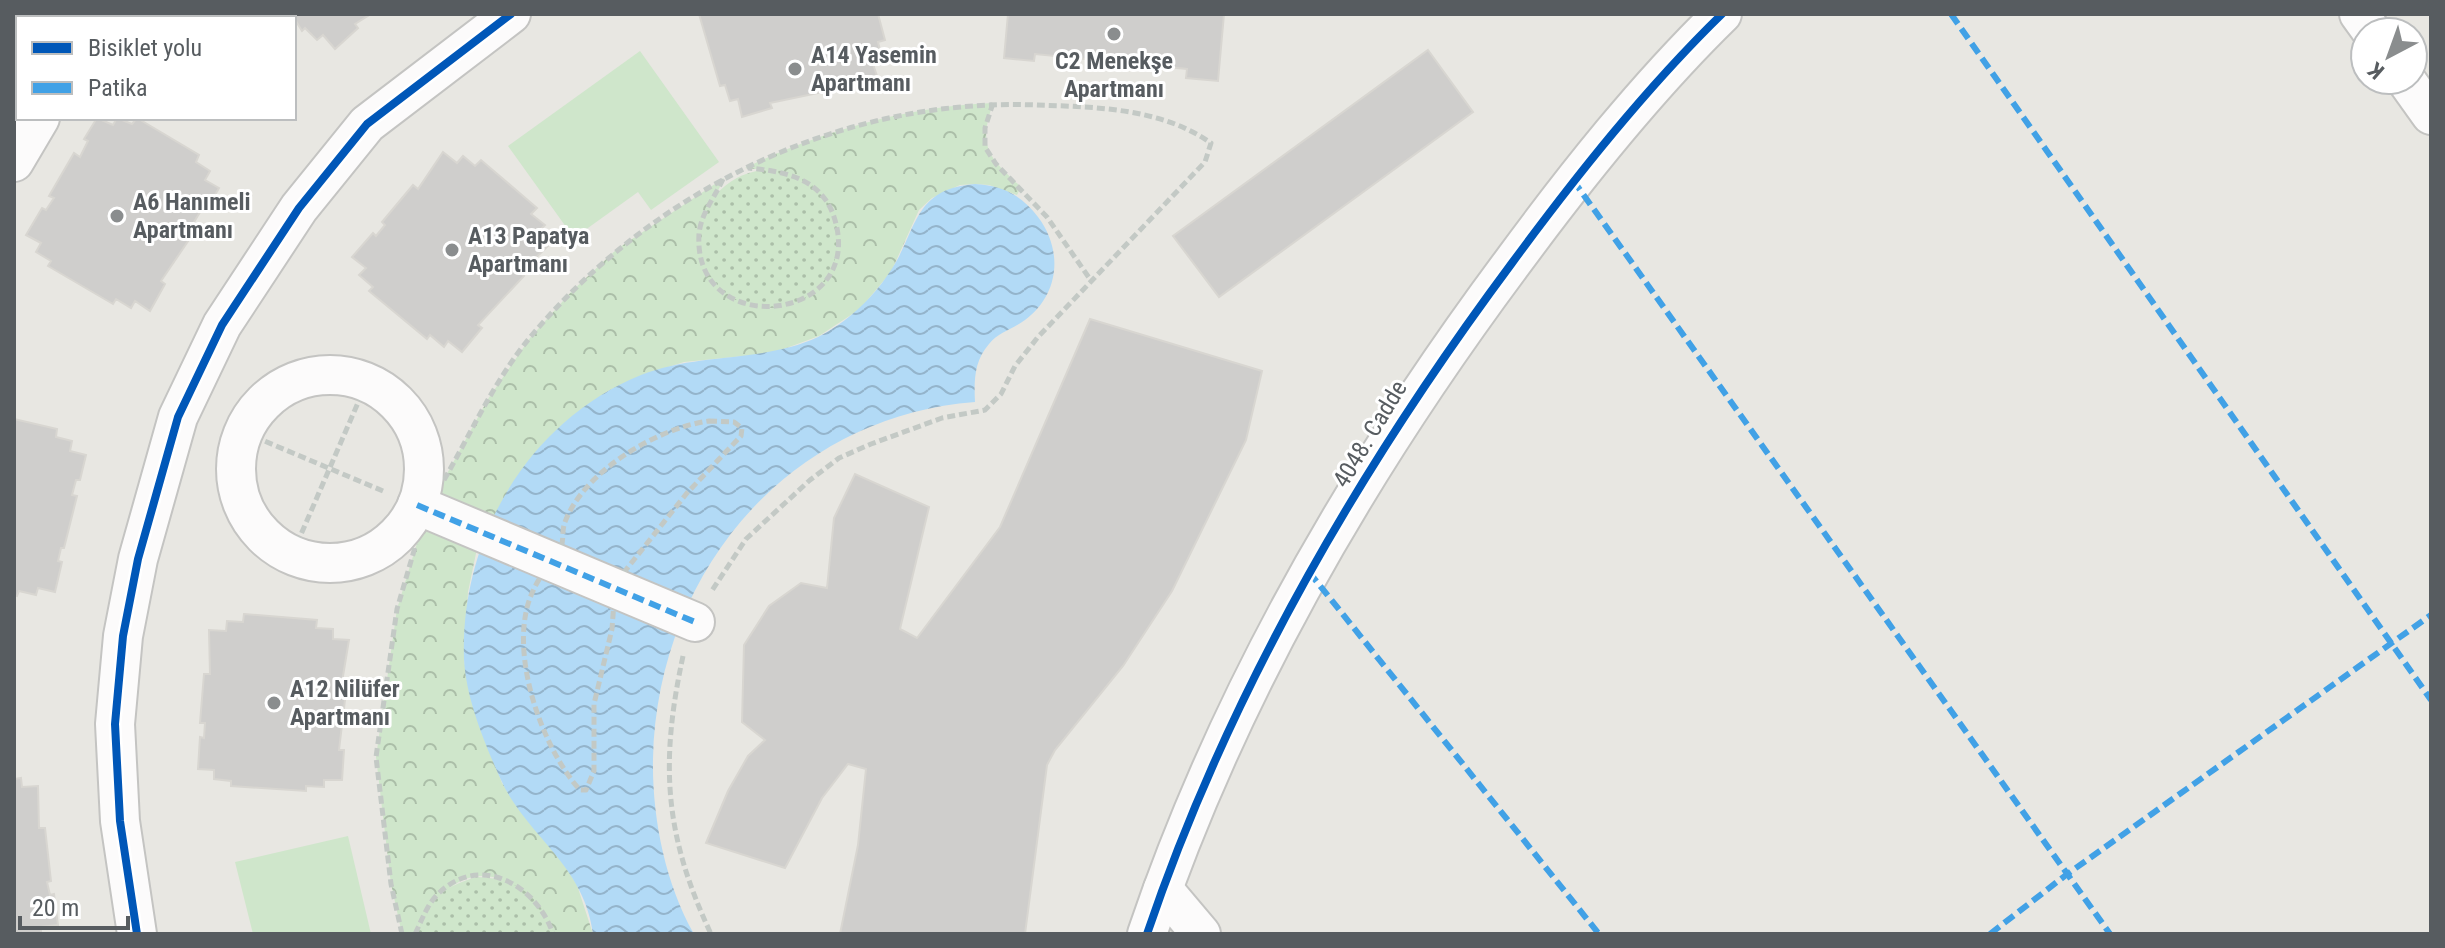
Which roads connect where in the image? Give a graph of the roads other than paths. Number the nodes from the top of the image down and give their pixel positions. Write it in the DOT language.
graph roads {
  1 [pos="511,14"];
  2 [pos="1722,14"];
  3 [pos="2417,96"];
  4 [pos="2431,115"];
  5 [pos="39,120"];
  6 [pos="14,162"];
  7 [pos="422,507"];
  8 [pos="691,620"];
  9 [pos="1163,889"];
  10 [pos="137,934"];
  11 [pos="1147,934"];
  12 [pos="1201,934"];
  1 -- 10 [label="street"];
  2 -- 9 [label="street, 4048. Cadde"];
  3 -- 4 [label="street"];
  5 -- 6 [label="street"];
  7 -- 7 [label="street"];
  7 -- 8 [label="street"];
  9 -- 11 [label="street, 4048. Cadde"];
  9 -- 12 [label="street"];
}
